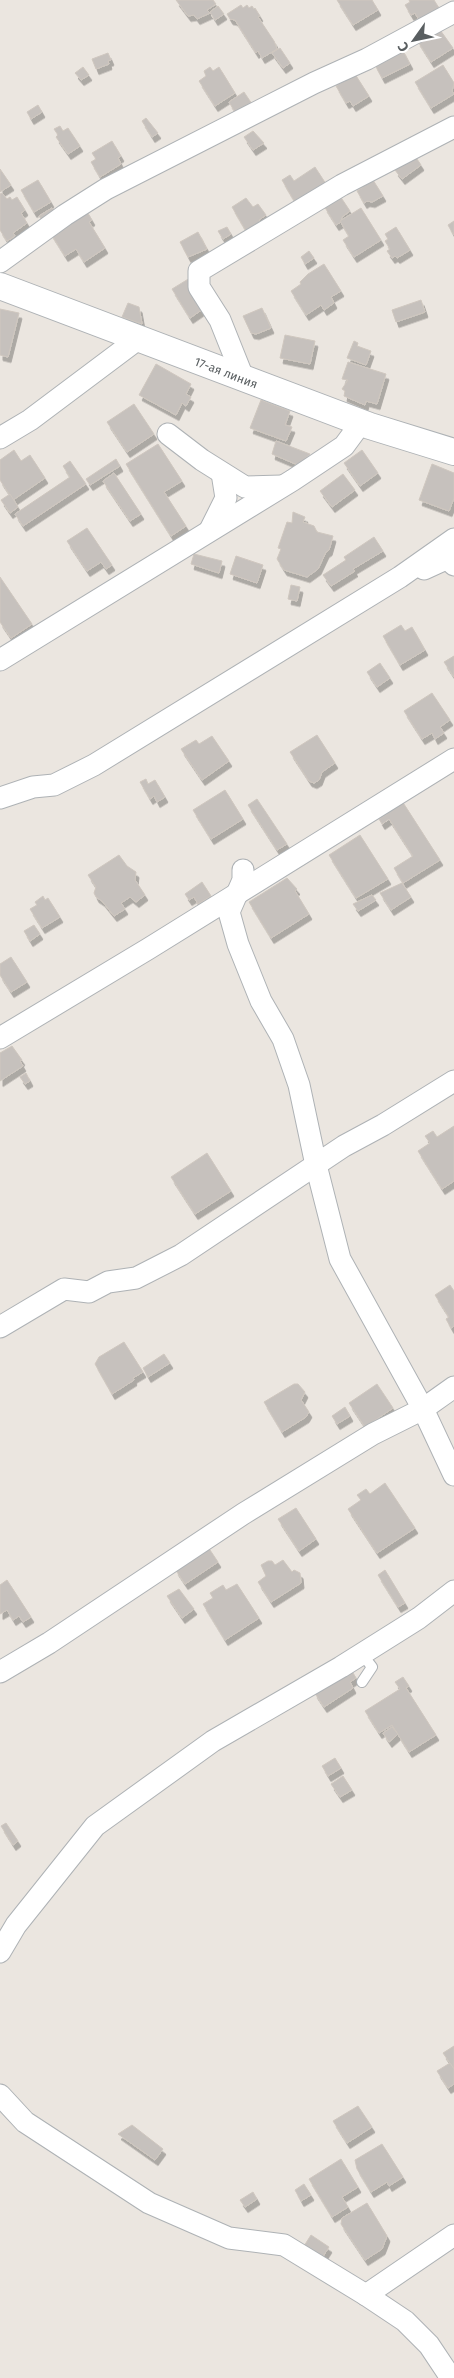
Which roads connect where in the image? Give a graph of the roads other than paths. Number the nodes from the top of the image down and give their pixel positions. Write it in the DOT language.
graph roads {
  1 [pos="454,12"];
  2 [pos="454,127"];
  3 [pos="0,262"];
  4 [pos="0,286"];
  5 [pos="138,339"];
  6 [pos="244,380"];
  7 [pos="361,423"];
  8 [pos="168,434"];
  9 [pos="0,438"];
  10 [pos="454,452"];
  11 [pos="222,473"];
  12 [pos="282,486"];
  13 [pos="210,530"];
  14 [pos="454,539"];
  15 [pos="454,565"];
  16 [pos="400,577"];
  17 [pos="0,660"];
  18 [pos="454,759"];
  19 [pos="0,798"];
  20 [pos="243,870"];
  21 [pos="234,896"];
  22 [pos="0,1038"];
  23 [pos="454,1081"];
  24 [pos="316,1165"];
  25 [pos="0,1327"];
  26 [pos="454,1387"];
  27 [pos="423,1409"];
  28 [pos="454,1475"];
  29 [pos="454,1591"];
  30 [pos="362,1654"];
  31 [pos="0,1672"];
  32 [pos="362,1682"];
  33 [pos="0,1952"];
  34 [pos="0,2095"];
  35 [pos="0,2112"];
  36 [pos="25,2122"];
  37 [pos="454,2235"];
  38 [pos="366,2295"];
  39 [pos="451,2378"];
  1 -- 3 [label="street"];
  2 -- 6 [label="street"];
  4 -- 5 [label="street, 17-ая линия"];
  5 -- 6 [label="street, 17-ая линия"];
  5 -- 9 [label="street"];
  6 -- 7 [label="street, 17-ая линия"];
  7 -- 10 [label="street, 17-ая линия"];
  7 -- 12 [label="street"];
  8 -- 11 [label="street"];
  11 -- 12 [label="street"];
  11 -- 13 [label="street"];
  12 -- 13 [label="street"];
  13 -- 17 [label="street"];
  14 -- 16 [label="street"];
  15 -- 16 [label="street"];
  16 -- 19 [label="street"];
  18 -- 21 [label="street"];
  20 -- 21 [label="street"];
  21 -- 22 [label="street"];
  21 -- 24 [label="street"];
  23 -- 24 [label="street"];
  24 -- 25 [label="street"];
  24 -- 27 [label="street"];
  26 -- 27 [label="street"];
  27 -- 28 [label="street"];
  27 -- 31 [label="street"];
  29 -- 30 [label="street"];
  30 -- 32 [label="lane"];
  30 -- 33 [label="street"];
  34 -- 36 [label="street"];
  35 -- 36 [label="street"];
  36 -- 38 [label="street"];
  37 -- 38 [label="street"];
  38 -- 39 [label="street"];
}
